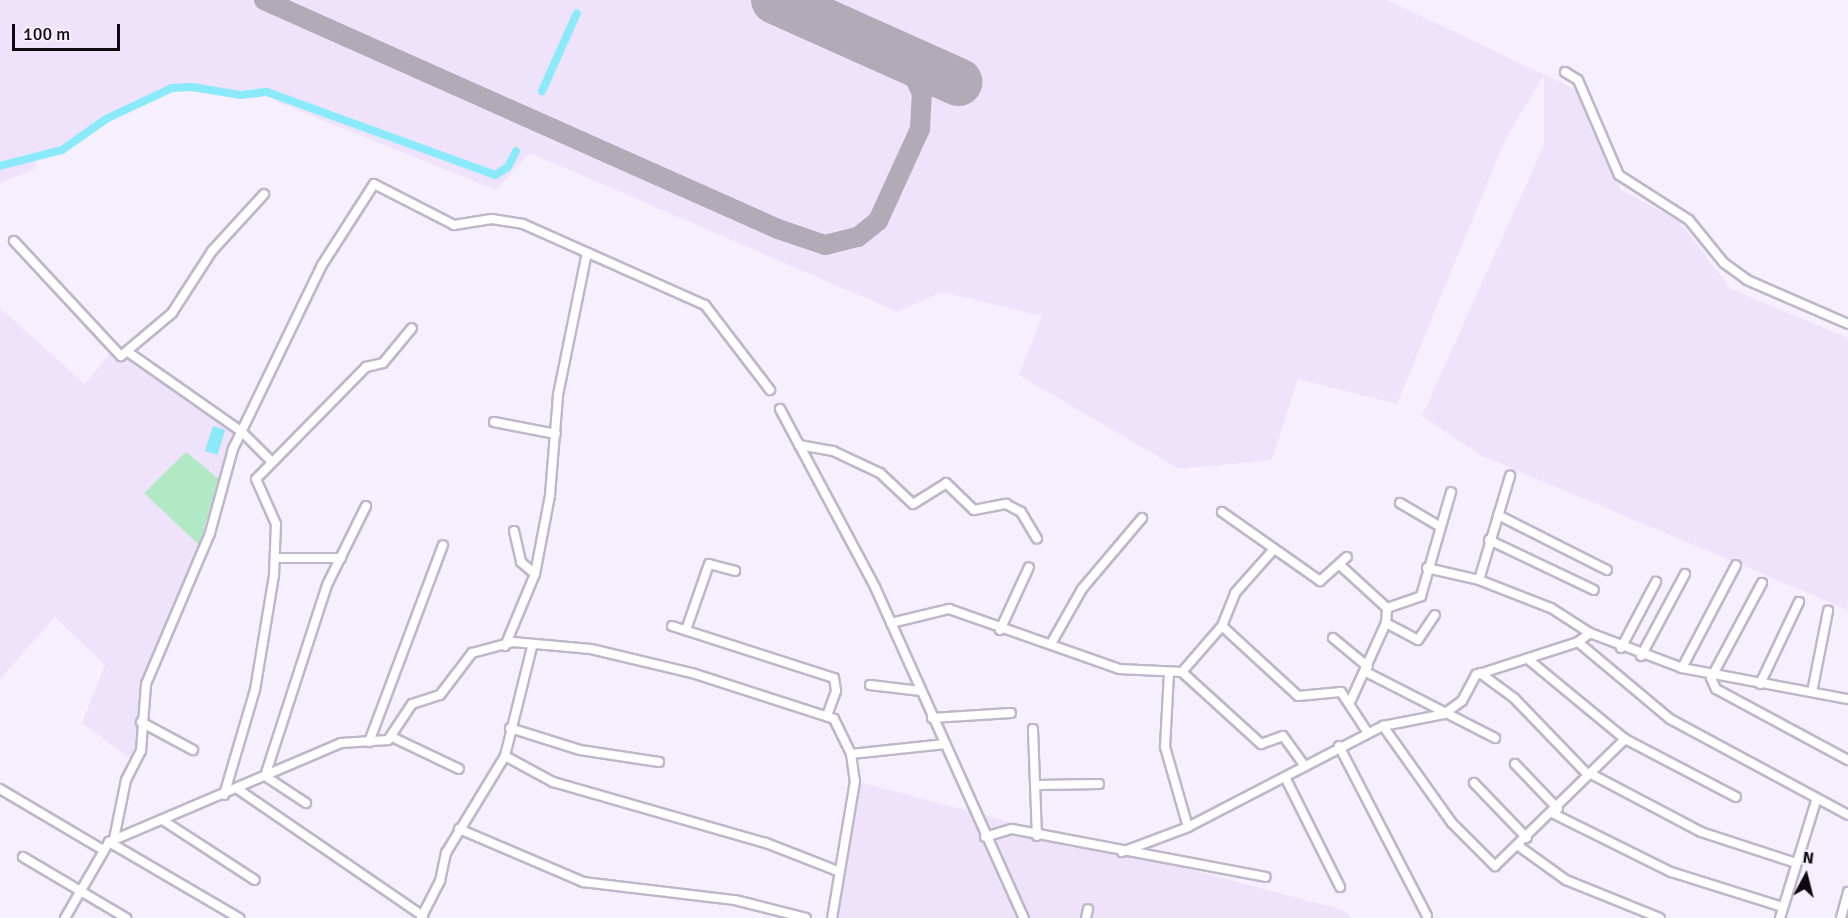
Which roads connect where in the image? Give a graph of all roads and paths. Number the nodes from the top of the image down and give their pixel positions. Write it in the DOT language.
graph roads {
  1 [pos="1565,72"];
  2 [pos="264,194"];
  3 [pos="14,241"];
  4 [pos="587,253"];
  5 [pos="1848,324"];
  6 [pos="412,328"];
  7 [pos="128,352"];
  8 [pos="770,390"];
  9 [pos="780,409"];
  10 [pos="494,422"];
  11 [pos="241,431"];
  12 [pos="556,434"];
  13 [pos="799,445"];
  14 [pos="271,461"];
  15 [pos="1510,476"];
  16 [pos="1451,492"];
  17 [pos="1400,502"];
  18 [pos="366,506"];
  19 [pos="1222,512"];
  20 [pos="1498,515"];
  21 [pos="1142,518"];
  22 [pos="1439,526"];
  23 [pos="513,531"];
  24 [pos="1037,539"];
  25 [pos="1489,540"];
  26 [pos="443,545"];
  27 [pos="1274,549"];
  28 [pos="1347,557"];
  29 [pos="275,558"];
  30 [pos="341,558"];
  31 [pos="1340,565"];
  32 [pos="1736,565"];
  33 [pos="1029,567"];
  34 [pos="1427,568"];
  35 [pos="1607,570"];
  36 [pos="735,571"];
  37 [pos="535,574"];
  38 [pos="1685,574"];
  39 [pos="1479,580"];
  40 [pos="1656,582"];
  41 [pos="1762,583"];
  42 [pos="1594,590"];
  43 [pos="1799,602"];
  44 [pos="1387,608"];
  45 [pos="1828,611"];
  46 [pos="1435,615"];
  47 [pos="891,623"];
  48 [pos="1386,623"];
  49 [pos="672,626"];
  50 [pos="1222,626"];
  51 [pos="686,630"];
  52 [pos="1000,630"];
  53 [pos="1590,633"];
  54 [pos="1333,638"];
  55 [pos="1052,642"];
  56 [pos="1578,642"];
  57 [pos="505,646"];
  58 [pos="532,647"];
  59 [pos="1622,648"];
  60 [pos="1641,656"];
  61 [pos="1529,660"];
  62 [pos="1682,668"];
  63 [pos="1367,669"];
  64 [pos="1182,672"];
  65 [pos="1169,673"];
  66 [pos="1480,673"];
  67 [pos="1715,675"];
  68 [pos="1760,684"];
  69 [pos="870,685"];
  70 [pos="921,691"];
  71 [pos="1812,692"];
  72 [pos="1848,699"];
  73 [pos="1351,700"];
  74 [pos="1011,713"];
  75 [pos="1444,714"];
  76 [pos="827,716"];
  77 [pos="932,718"];
  78 [pos="141,722"];
  79 [pos="1383,726"];
  80 [pos="510,728"];
  81 [pos="1032,729"];
  82 [pos="1368,733"];
  83 [pos="392,737"];
  84 [pos="1495,738"];
  85 [pos="1625,739"];
  86 [pos="369,742"];
  87 [pos="945,744"];
  88 [pos="1339,746"];
  89 [pos="193,750"];
  90 [pos="851,754"];
  91 [pos="505,756"];
  92 [pos="1848,760"];
  93 [pos="659,762"];
  94 [pos="1303,764"];
  95 [pos="1515,764"];
  96 [pos="459,769"];
  97 [pos="1591,775"];
  98 [pos="265,776"];
  99 [pos="1285,777"];
  100 [pos="1474,783"];
  101 [pos="1099,784"];
  102 [pos="1038,785"];
  103 [pos="0,789"];
  104 [pos="239,790"];
  105 [pos="224,795"];
  106 [pos="1736,797"];
  107 [pos="1816,801"];
  108 [pos="306,803"];
  109 [pos="1556,812"];
  110 [pos="1848,815"];
  111 [pos="164,821"];
  112 [pos="1188,827"];
  113 [pos="459,829"];
  114 [pos="1037,836"];
  115 [pos="985,837"];
  116 [pos="1527,838"];
  117 [pos="112,841"];
  118 [pos="1520,847"];
  119 [pos="103,850"];
  120 [pos="1122,852"];
  121 [pos="23,857"];
  122 [pos="1796,863"];
  123 [pos="838,871"];
  124 [pos="1266,877"];
  125 [pos="255,880"];
  126 [pos="1340,887"];
  127 [pos="81,892"];
  128 [pos="1848,892"];
  129 [pos="1783,907"];
  130 [pos="1427,916"];
  131 [pos="422,917"];
  132 [pos="66,918"];
  133 [pos="126,918"];
  134 [pos="239,918"];
  135 [pos="806,918"];
  136 [pos="832,918"];
  137 [pos="1024,918"];
  138 [pos="1659,918"];
  139 [pos="1780,918"];
  140 [pos="1841,918"];
  1 -- 5 [label="street"];
  2 -- 7 [label="street"];
  3 -- 7 [label="street"];
  4 -- 8 [label="street"];
  4 -- 11 [label="street"];
  4 -- 12 [label="street"];
  6 -- 14 [label="street"];
  7 -- 11 [label="street"];
  9 -- 13 [label="street"];
  10 -- 12 [label="street"];
  11 -- 14 [label="street"];
  11 -- 78 [label="street"];
  12 -- 37 [label="street"];
  13 -- 24 [label="street"];
  13 -- 47 [label="street"];
  14 -- 29 [label="street"];
  15 -- 20 [label="street"];
  16 -- 22 [label="street"];
  17 -- 22 [label="street"];
  18 -- 30 [label="street"];
  19 -- 27 [label="street"];
  20 -- 25 [label="street"];
  20 -- 35 [label="street"];
  21 -- 55 [label="street"];
  22 -- 34 [label="street"];
  23 -- 37 [label="street"];
  25 -- 39 [label="street"];
  25 -- 42 [label="street"];
  26 -- 86 [label="street"];
  27 -- 31 [label="street"];
  27 -- 50 [label="street"];
  28 -- 31 [label="street"];
  29 -- 30 [label="street"];
  29 -- 105 [label="street"];
  30 -- 98 [label="street"];
  31 -- 44 [label="street"];
  32 -- 62 [label="street"];
  33 -- 52 [label="street"];
  34 -- 39 [label="street"];
  34 -- 44 [label="street"];
  36 -- 51 [label="street"];
  37 -- 57 [label="street"];
  38 -- 60 [label="street"];
  39 -- 53 [label="street"];
  40 -- 59 [label="street"];
  41 -- 67 [label="street"];
  43 -- 68 [label="street"];
  44 -- 48 [label="street"];
  45 -- 71 [label="street"];
  46 -- 48 [label="street"];
  47 -- 52 [label="street"];
  47 -- 70 [label="street"];
  48 -- 63 [label="street"];
  49 -- 51 [label="street"];
  50 -- 64 [label="street"];
  50 -- 73 [label="street"];
  51 -- 76 [label="street"];
  52 -- 55 [label="street"];
  53 -- 56 [label="street"];
  53 -- 59 [label="street"];
  54 -- 63 [label="street"];
  55 -- 65 [label="street"];
  56 -- 61 [label="street"];
  56 -- 107 [label="street"];
  57 -- 58 [label="street"];
  57 -- 83 [label="street"];
  58 -- 76 [label="street"];
  58 -- 80 [label="street"];
  59 -- 60 [label="street"];
  60 -- 62 [label="street"];
  61 -- 66 [label="street"];
  61 -- 85 [label="street"];
  62 -- 67 [label="street"];
  63 -- 73 [label="street"];
  63 -- 75 [label="street"];
  64 -- 65 [label="street"];
  64 -- 94 [label="street"];
  65 -- 112 [label="street"];
  66 -- 75 [label="street"];
  66 -- 97 [label="street"];
  67 -- 68 [label="street"];
  67 -- 92 [label="street"];
  68 -- 71 [label="street"];
  69 -- 70 [label="street"];
  70 -- 77 [label="street"];
  71 -- 72 [label="street"];
  73 -- 82 [label="street"];
  74 -- 77 [label="street"];
  75 -- 79 [label="street"];
  75 -- 84 [label="street"];
  76 -- 90 [label="street"];
  77 -- 87 [label="street"];
  78 -- 89 [label="street"];
  78 -- 117 [label="street"];
  79 -- 82 [label="street"];
  79 -- 118 [label="street"];
  80 -- 91 [label="street"];
  80 -- 93 [label="street"];
  81 -- 102 [label="street"];
  82 -- 88 [label="street"];
  83 -- 86 [label="street"];
  83 -- 96 [label="street"];
  85 -- 97 [label="street"];
  85 -- 106 [label="street"];
  86 -- 98 [label="street"];
  87 -- 90 [label="street"];
  87 -- 115 [label="street"];
  88 -- 94 [label="street"];
  88 -- 130 [label="street"];
  90 -- 123 [label="street"];
  91 -- 113 [label="street"];
  91 -- 123 [label="street"];
  94 -- 99 [label="street"];
  95 -- 109 [label="street"];
  97 -- 109 [label="street"];
  97 -- 122 [label="street"];
  98 -- 104 [label="street"];
  98 -- 108 [label="street"];
  99 -- 112 [label="street"];
  99 -- 126 [label="street"];
  100 -- 116 [label="street"];
  101 -- 102 [label="street"];
  102 -- 114 [label="street"];
  103 -- 119 [label="street"];
  104 -- 105 [label="street"];
  104 -- 131 [label="street"];
  105 -- 111 [label="street"];
  107 -- 110 [label="street"];
  107 -- 122 [label="street"];
  109 -- 116 [label="street"];
  109 -- 129 [label="street"];
  111 -- 117 [label="street"];
  111 -- 125 [label="street"];
  112 -- 120 [label="street"];
  113 -- 131 [label="street"];
  113 -- 135 [label="street"];
  114 -- 115 [label="street"];
  114 -- 120 [label="street"];
  115 -- 137 [label="street"];
  116 -- 118 [label="street"];
  117 -- 119 [label="street"];
  117 -- 134 [label="street"];
  118 -- 138 [label="street"];
  119 -- 127 [label="street"];
  120 -- 124 [label="street"];
  121 -- 127 [label="street"];
  122 -- 129 [label="street"];
  123 -- 136 [label="street"];
  127 -- 132 [label="street"];
  127 -- 133 [label="street"];
  128 -- 140 [label="street"];
  129 -- 139 [label="street"];
}
